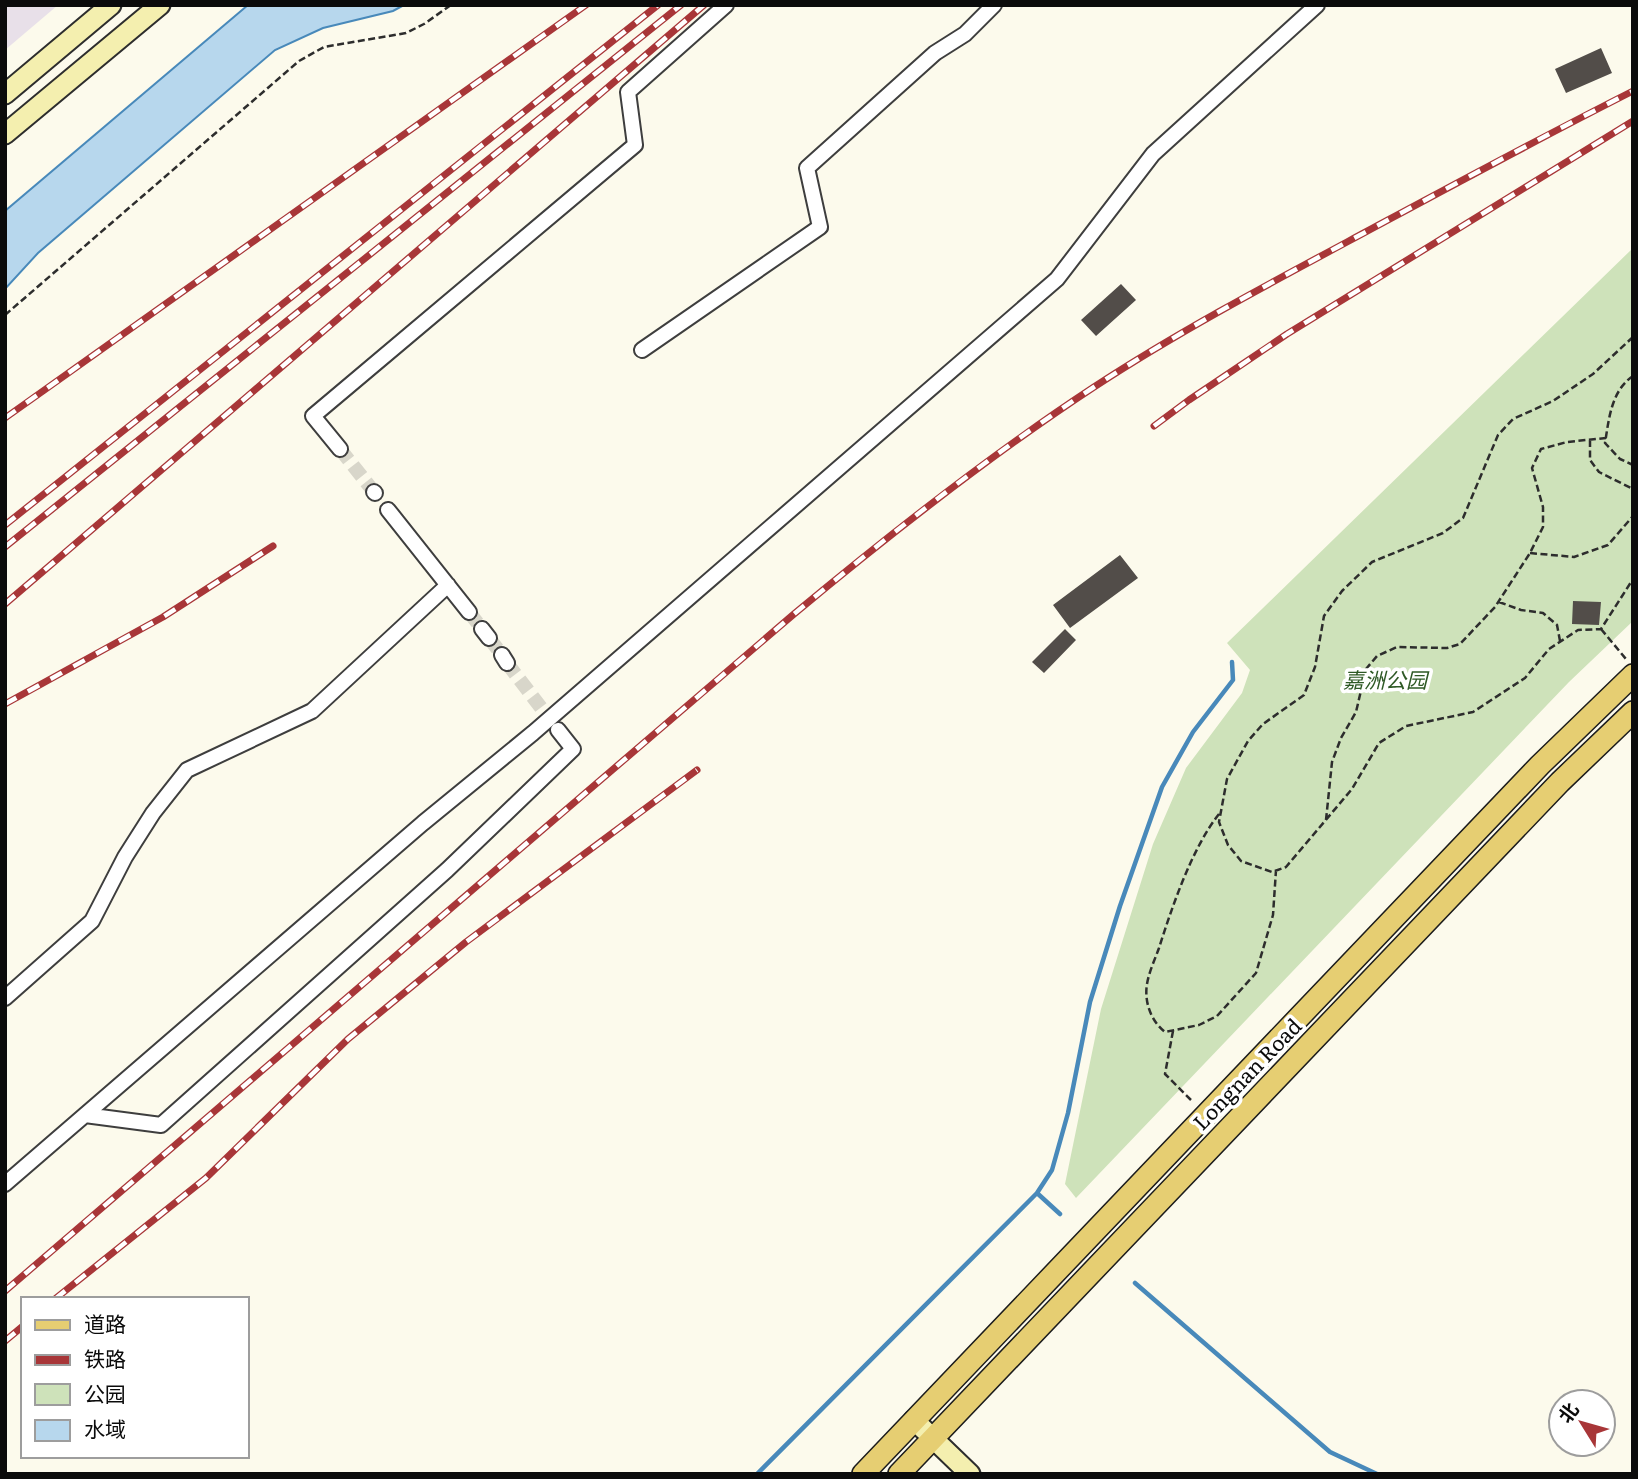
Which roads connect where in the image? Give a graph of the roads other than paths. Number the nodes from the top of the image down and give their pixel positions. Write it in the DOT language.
graph roads {
  1 [pos="111,5"];
  2 [pos="160,5"];
  3 [pos="726,5"];
  4 [pos="994,5"];
  5 [pos="1317,5"];
  6 [pos="5,94"];
  7 [pos="5,134"];
  8 [pos="642,350"];
  9 [pos="340,449"];
  10 [pos="388,510"];
  11 [pos="448,585"];
  12 [pos="469,612"];
  13 [pos="1633,676"];
  14 [pos="1633,712"];
  15 [pos="558,730"];
  16 [pos="5,998"];
  17 [pos="85,1115"];
  18 [pos="5,1184"];
  19 [pos="914,1420"];
  20 [pos="933,1438"];
  21 [pos="863,1474"];
  22 [pos="899,1474"];
  23 [pos="970,1474"];
  1 -- 6 [label="main road"];
  2 -- 7 [label="main road"];
  3 -- 9 [label="street"];
  4 -- 8 [label="street"];
  5 -- 17 [label="street"];
  10 -- 11 [label="street"];
  11 -- 12 [label="street"];
  11 -- 16 [label="street"];
  13 -- 19 [label="main road, Longnan Road"];
  14 -- 20 [label="main road, Longnan Road"];
  15 -- 17 [label="street"];
  17 -- 18 [label="street"];
  19 -- 20 [label="main road"];
  19 -- 21 [label="main road, Longnan Road"];
  20 -- 22 [label="main road, Longnan Road"];
  20 -- 23 [label="main road"];
}
